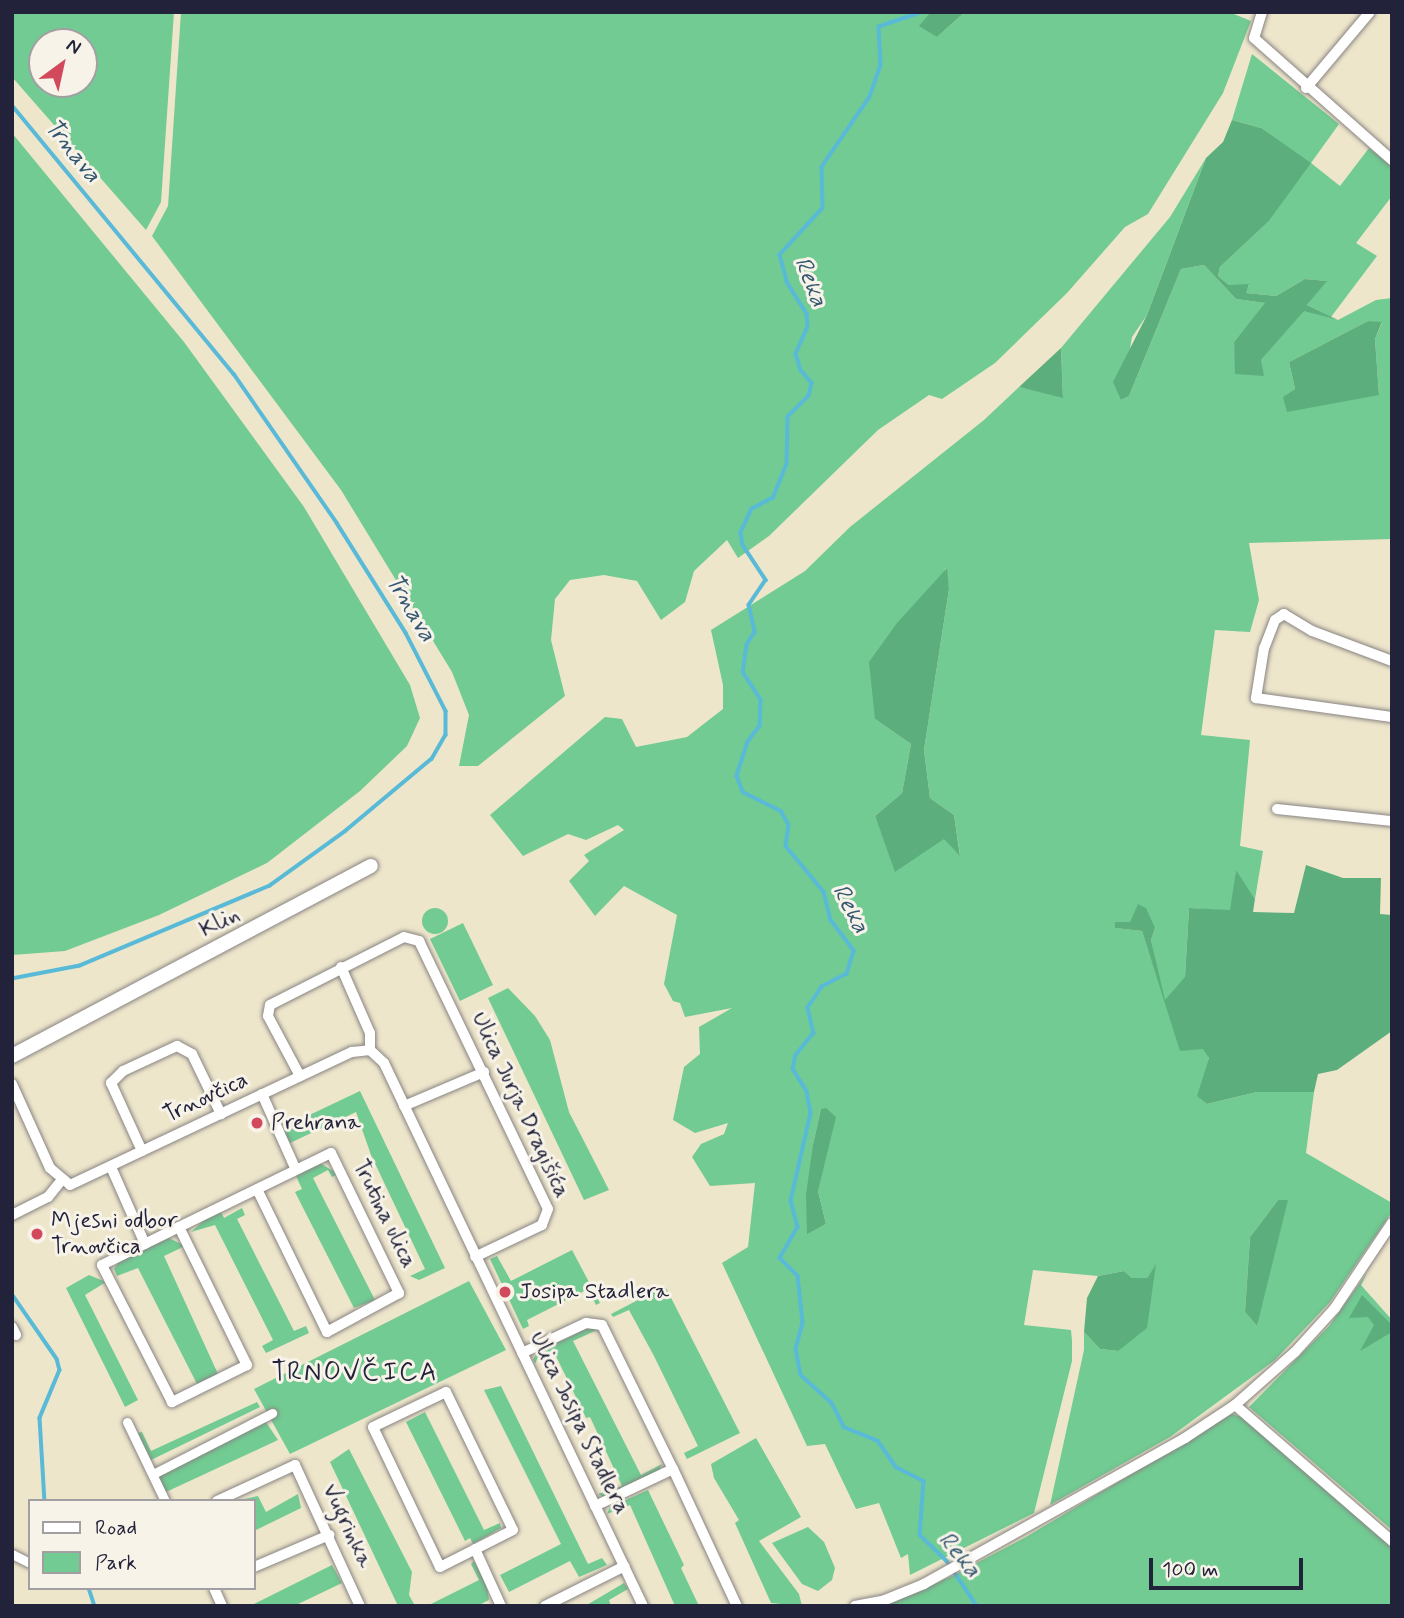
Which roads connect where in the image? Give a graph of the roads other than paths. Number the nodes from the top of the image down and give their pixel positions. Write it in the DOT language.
graph roads {
  1 [pos="1262,12"];
  2 [pos="1370,12"];
  3 [pos="1306,88"];
  4 [pos="1390,155"];
  5 [pos="1392,661"];
  6 [pos="1392,717"];
  7 [pos="1277,809"];
  8 [pos="1392,821"];
  9 [pos="372,866"];
  10 [pos="341,968"];
  11 [pos="87,1015"];
  12 [pos="12,1041"];
  13 [pos="370,1050"];
  14 [pos="12,1056"];
  15 [pos="484,1072"];
  16 [pos="300,1076"];
  17 [pos="12,1084"];
  18 [pos="262,1094"];
  19 [pos="404,1106"];
  20 [pos="221,1114"];
  21 [pos="142,1151"];
  22 [pos="111,1167"];
  23 [pos="296,1170"];
  24 [pos="61,1181"];
  25 [pos="257,1189"];
  26 [pos="12,1215"];
  27 [pos="1392,1223"];
  28 [pos="179,1227"];
  29 [pos="145,1244"];
  30 [pos="475,1257"];
  31 [pos="522,1353"];
  32 [pos="1235,1405"];
  33 [pos="272,1413"];
  34 [pos="127,1422"];
  35 [pos="673,1469"];
  36 [pos="153,1474"];
  37 [pos="164,1499"];
  38 [pos="221,1499"];
  39 [pos="595,1506"];
  40 [pos="329,1535"];
  41 [pos="1392,1541"];
  42 [pos="475,1549"];
  43 [pos="12,1555"];
  44 [pos="28,1562"];
  45 [pos="256,1566"];
  46 [pos="625,1566"];
  47 [pos="215,1590"];
  48 [pos="358,1605"];
  49 [pos="548,1605"];
  50 [pos="222,1606"];
  51 [pos="501,1606"];
  52 [pos="643,1606"];
  53 [pos="737,1606"];
  54 [pos="855,1606"];
  1 -- 3 [label="street"];
  2 -- 3 [label="street"];
  3 -- 4 [label="street"];
  5 -- 6 [label="street"];
  7 -- 8 [label="street"];
  9 -- 11 [label="street, Klin"];
  10 -- 13 [label="street, Ulica Josipa Stadlera"];
  10 -- 15 [label="street, Ulica Jurja Dragišića"];
  10 -- 16 [label="street"];
  11 -- 12 [label="street, Klin"];
  11 -- 14 [label="street, Klin"];
  13 -- 16 [label="street, Trnovčica"];
  13 -- 19 [label="street, Ulica Josipa Stadlera"];
  15 -- 19 [label="street"];
  15 -- 30 [label="street, Ulica Jurja Dragišića"];
  16 -- 18 [label="street, Trnovčica"];
  17 -- 24 [label="street"];
  18 -- 20 [label="street, Trnovčica"];
  18 -- 23 [label="street"];
  19 -- 30 [label="street, Ulica Josipa Stadlera"];
  20 -- 21 [label="street, Trnovčica"];
  20 -- 21 [label="street"];
  21 -- 22 [label="street, Trnovčica"];
  22 -- 24 [label="street, Trnovčica"];
  22 -- 29 [label="street"];
  23 -- 25 [label="street"];
  23 -- 25 [label="street, Trutina ulica"];
  24 -- 26 [label="street"];
  25 -- 28 [label="street"];
  27 -- 32 [label="street"];
  28 -- 29 [label="street"];
  28 -- 29 [label="street"];
  30 -- 31 [label="street, Ulica Josipa Stadlera"];
  31 -- 35 [label="street"];
  31 -- 39 [label="street, Ulica Josipa Stadlera"];
  32 -- 41 [label="street"];
  32 -- 54 [label="street"];
  33 -- 36 [label="street"];
  34 -- 36 [label="street"];
  35 -- 39 [label="street"];
  35 -- 53 [label="street"];
  36 -- 37 [label="street"];
  38 -- 40 [label="street, Vugrinka"];
  39 -- 46 [label="street, Ulica Josipa Stadlera"];
  40 -- 45 [label="street"];
  40 -- 48 [label="street, Vugrinka"];
  42 -- 42 [label="street"];
  42 -- 51 [label="street"];
  43 -- 44 [label="street"];
  46 -- 49 [label="street"];
  46 -- 52 [label="street, Ulica Josipa Stadlera"];
  47 -- 50 [label="street"];
}
